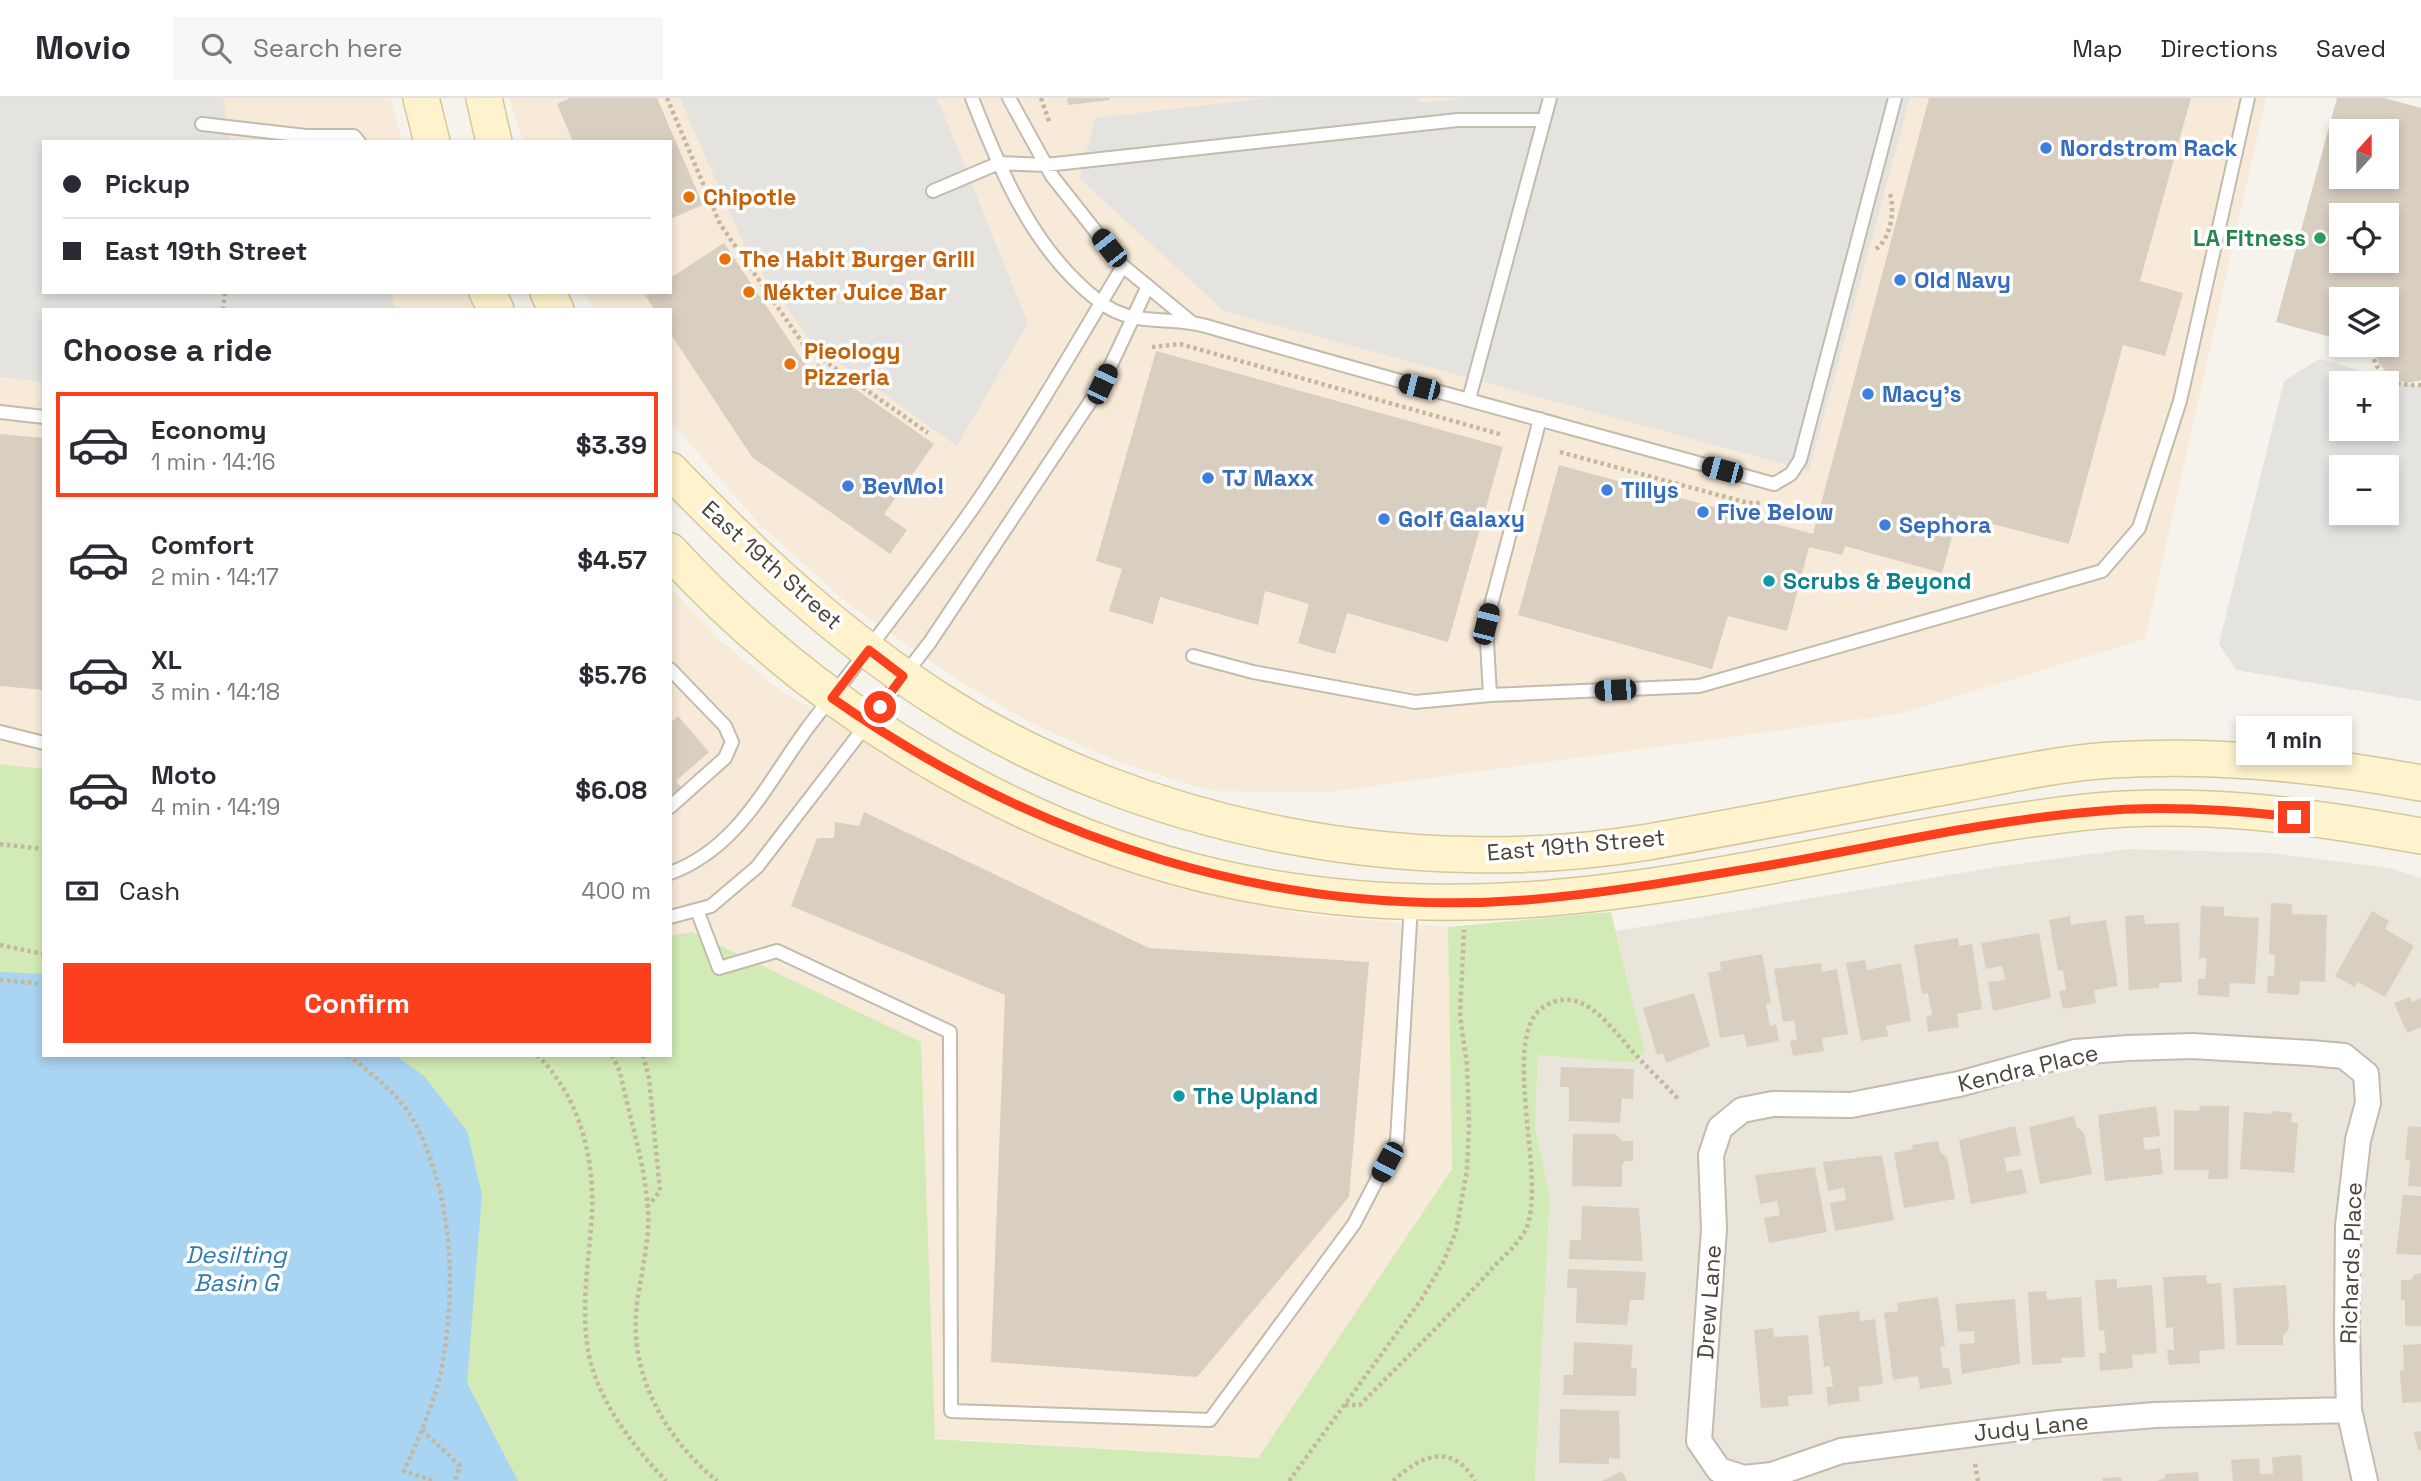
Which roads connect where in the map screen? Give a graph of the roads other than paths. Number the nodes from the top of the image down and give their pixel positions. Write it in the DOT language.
graph roads {
  1 [pos="421,98"];
  2 [pos="484,98"];
  3 [pos="972,98"];
  4 [pos="1009,98"];
  5 [pos="1021,98"];
  6 [pos="1550,98"];
  7 [pos="1895,98"];
  8 [pos="2248,98"];
  9 [pos="1544,120"];
  10 [pos="202,124"];
  11 [pos="1026,129"];
  12 [pos="357,140"];
  13 [pos="432,140"];
  14 [pos="494,140"];
  15 [pos="999,163"];
  16 [pos="1046,165"];
  17 [pos="933,191"];
  18 [pos="1123,265"];
  19 [pos="1148,286"];
  20 [pos="1101,303"];
  21 [pos="1132,320"];
  22 [pos="1192,322"];
  23 [pos="1469,399"];
  24 [pos="0,412"];
  25 [pos="42,417"];
  26 [pos="1540,419"];
  27 [pos="672,472"];
  28 [pos="672,553"];
  29 [pos="869,650"];
  30 [pos="1193,656"];
  31 [pos="672,671"];
  32 [pos="903,676"];
  33 [pos="1490,695"];
  34 [pos="832,698"];
  35 [pos="868,722"];
  36 [pos="0,732"];
  37 [pos="42,742"];
  38 [pos="2421,783"];
  39 [pos="672,805"];
  40 [pos="2421,836"];
  41 [pos="672,872"];
  42 [pos="1411,902"];
  43 [pos="697,910"];
  44 [pos="672,916"];
  45 [pos="2344,1056"];
  46 [pos="1720,1128"];
  47 [pos="2349,1410"];
  48 [pos="1719,1470"];
  49 [pos="2365,1481"];
  1 -- 13 [label="main road"];
  2 -- 14 [label="main road"];
  3 -- 15 [label="lane"];
  4 -- 11 [label="lane"];
  5 -- 11 [label="lane"];
  6 -- 9 [label="lane"];
  7 -- 26 [label="lane"];
  8 -- 33 [label="lane"];
  9 -- 16 [label="lane"];
  9 -- 23 [label="lane"];
  10 -- 12 [label="lane"];
  11 -- 16 [label="lane"];
  15 -- 16 [label="lane"];
  15 -- 17 [label="lane"];
  15 -- 20 [label="lane"];
  16 -- 18 [label="lane"];
  18 -- 19 [label="lane"];
  18 -- 20 [label="lane"];
  19 -- 21 [label="lane"];
  19 -- 22 [label="lane"];
  20 -- 21 [label="lane"];
  20 -- 29 [label="lane"];
  21 -- 22 [label="lane"];
  21 -- 32 [label="lane"];
  22 -- 23 [label="lane"];
  23 -- 26 [label="lane"];
  24 -- 25 [label="lane"];
  26 -- 33 [label="lane"];
  27 -- 29 [label="main road, East 19th Street"];
  28 -- 34 [label="main road, East 19th Street"];
  29 -- 32 [label="main road, East 19th Street"];
  29 -- 34 [label="lane"];
  30 -- 33 [label="lane"];
  31 -- 39 [label="lane"];
  32 -- 35 [label="lane"];
  32 -- 38 [label="main road, East 19th Street"];
  34 -- 35 [label="main road, East 19th Street"];
  34 -- 41 [label="lane"];
  35 -- 42 [label="main road, East 19th Street"];
  35 -- 43 [label="lane"];
  36 -- 37 [label="lane"];
  40 -- 42 [label="main road, East 19th Street"];
  42 -- 43 [label="lane"];
  43 -- 44 [label="lane"];
  45 -- 46 [label="street, Kendra Place"];
  45 -- 47 [label="street, Richards Place"];
  46 -- 48 [label="street, Drew Lane"];
  47 -- 48 [label="street, Judy Lane"];
  47 -- 49 [label="street, Richards Place"];
}
